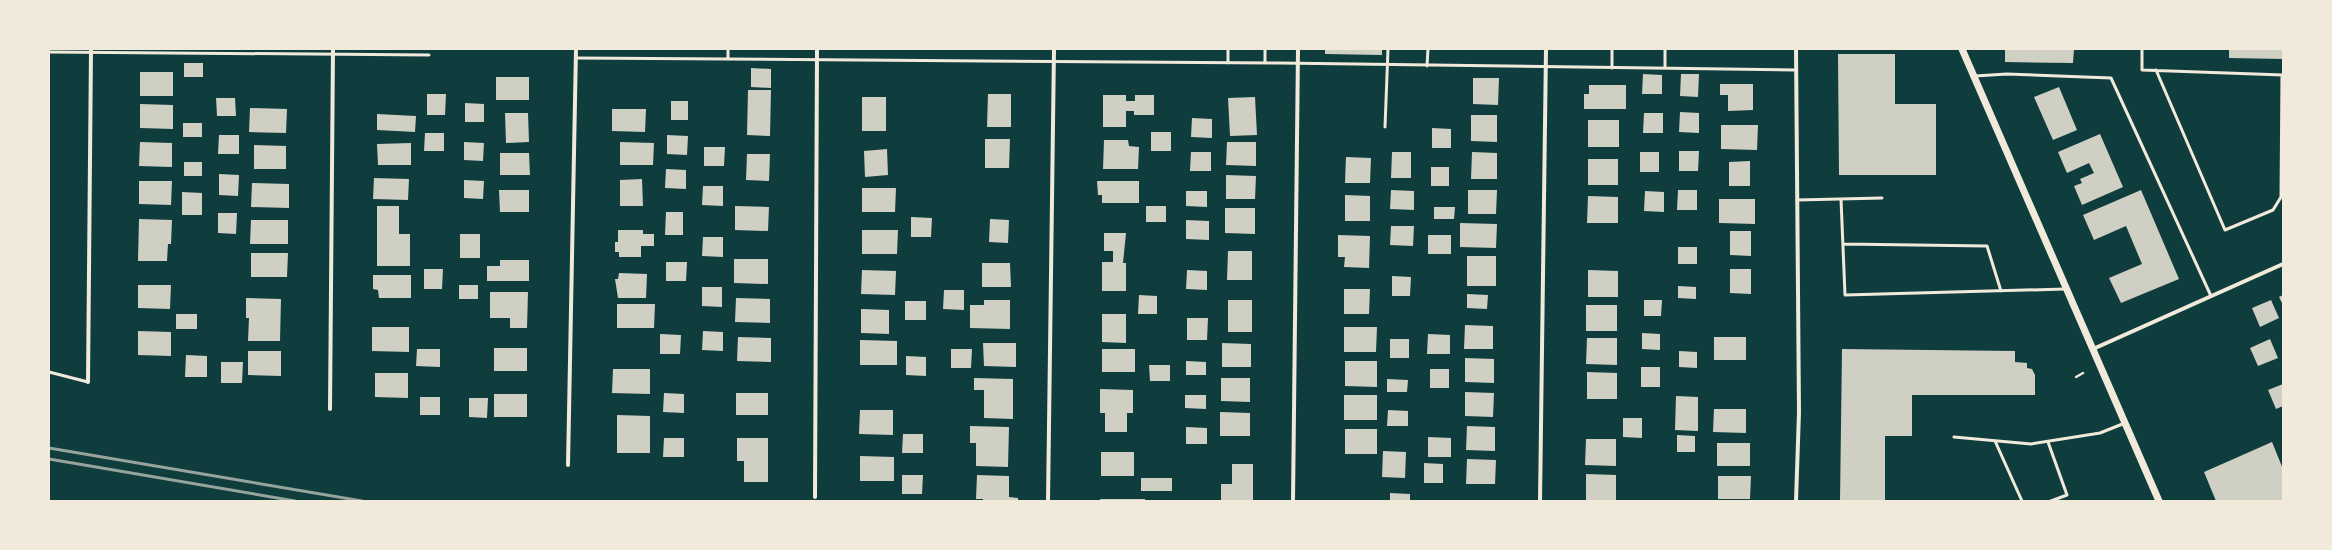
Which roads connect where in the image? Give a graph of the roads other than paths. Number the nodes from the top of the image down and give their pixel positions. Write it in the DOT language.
graph roads {
  1 [pos="284,49"];
  2 [pos="576,49"];
  3 [pos="728,49"];
  4 [pos="816,49"];
  5 [pos="1054,49"];
  6 [pos="1228,49"];
  7 [pos="1265,49"];
  8 [pos="1298,49"];
  9 [pos="1388,49"];
  10 [pos="1428,49"];
  11 [pos="1546,49"];
  12 [pos="1612,49"];
  13 [pos="1665,49"];
  14 [pos="1796,49"];
  15 [pos="1962,49"];
  16 [pos="2142,49"];
  17 [pos="91,50"];
  18 [pos="142,51"];
  19 [pos="333,51"];
  20 [pos="49,52"];
  21 [pos="284,54"];
  22 [pos="430,55"];
  23 [pos="576,58"];
  24 [pos="728,58"];
  25 [pos="816,59"];
  26 [pos="1054,62"];
  27 [pos="1228,63"];
  28 [pos="1265,63"];
  29 [pos="1297,64"];
  30 [pos="1387,64"];
  31 [pos="1427,66"];
  32 [pos="1546,67"];
  33 [pos="1612,68"];
  34 [pos="1666,68"];
  35 [pos="1795,70"];
  36 [pos="2156,70"];
  37 [pos="2283,75"];
  38 [pos="1974,76"];
  39 [pos="1385,127"];
  40 [pos="1882,198"];
  41 [pos="1841,199"];
  42 [pos="1797,200"];
  43 [pos="1843,244"];
  44 [pos="2283,264"];
  45 [pos="2066,288"];
  46 [pos="2001,291"];
  47 [pos="2211,296"];
  48 [pos="2093,349"];
  49 [pos="49,372"];
  50 [pos="88,382"];
  51 [pos="330,409"];
  52 [pos="2125,423"];
  53 [pos="1954,437"];
  54 [pos="1995,441"];
  55 [pos="2048,442"];
  56 [pos="568,465"];
  57 [pos="815,497"];
  58 [pos="1048,501"];
  59 [pos="1293,501"];
  60 [pos="1540,501"];
  61 [pos="1796,501"];
  62 [pos="2022,501"];
  63 [pos="2051,501"];
  64 [pos="2159,501"];
  1 -- 21 [label="lane"];
  2 -- 23 [label="street"];
  3 -- 24 [label="lane"];
  4 -- 25 [label="street"];
  5 -- 26 [label="street"];
  6 -- 27 [label="lane"];
  7 -- 28 [label="lane"];
  8 -- 29 [label="street"];
  9 -- 30 [label="lane"];
  10 -- 31 [label="lane"];
  11 -- 32 [label="street"];
  12 -- 33 [label="lane"];
  13 -- 34 [label="lane"];
  14 -- 35 [label="street"];
  15 -- 38 [label="street"];
  16 -- 36 [label="lane"];
  17 -- 18 [label="lane"];
  17 -- 20 [label="lane"];
  17 -- 50 [label="street"];
  18 -- 21 [label="lane"];
  19 -- 21 [label="lane"];
  19 -- 22 [label="lane"];
  19 -- 51 [label="street"];
  23 -- 24 [label="lane"];
  23 -- 56 [label="street"];
  24 -- 25 [label="lane"];
  25 -- 26 [label="lane"];
  25 -- 57 [label="street"];
  26 -- 27 [label="lane"];
  26 -- 58 [label="street"];
  27 -- 28 [label="lane"];
  28 -- 29 [label="lane"];
  29 -- 30 [label="lane"];
  29 -- 59 [label="street"];
  30 -- 31 [label="lane"];
  30 -- 39 [label="lane"];
  31 -- 32 [label="lane"];
  32 -- 33 [label="lane"];
  32 -- 60 [label="street"];
  33 -- 34 [label="lane"];
  34 -- 35 [label="lane"];
  35 -- 42 [label="street"];
  36 -- 37 [label="lane"];
  36 -- 37 [label="lane"];
  38 -- 45 [label="street"];
  38 -- 47 [label="lane"];
  40 -- 41 [label="lane"];
  41 -- 42 [label="lane"];
  41 -- 43 [label="lane"];
  42 -- 61 [label="street"];
  43 -- 46 [label="lane"];
  43 -- 46 [label="lane"];
  44 -- 47 [label="street"];
  45 -- 46 [label="lane"];
  45 -- 48 [label="street"];
  47 -- 48 [label="street"];
  48 -- 52 [label="street"];
  49 -- 50 [label="lane"];
  52 -- 55 [label="lane"];
  52 -- 64 [label="street"];
  53 -- 54 [label="lane"];
  54 -- 55 [label="lane"];
  54 -- 62 [label="lane"];
  55 -- 63 [label="lane"];
}
